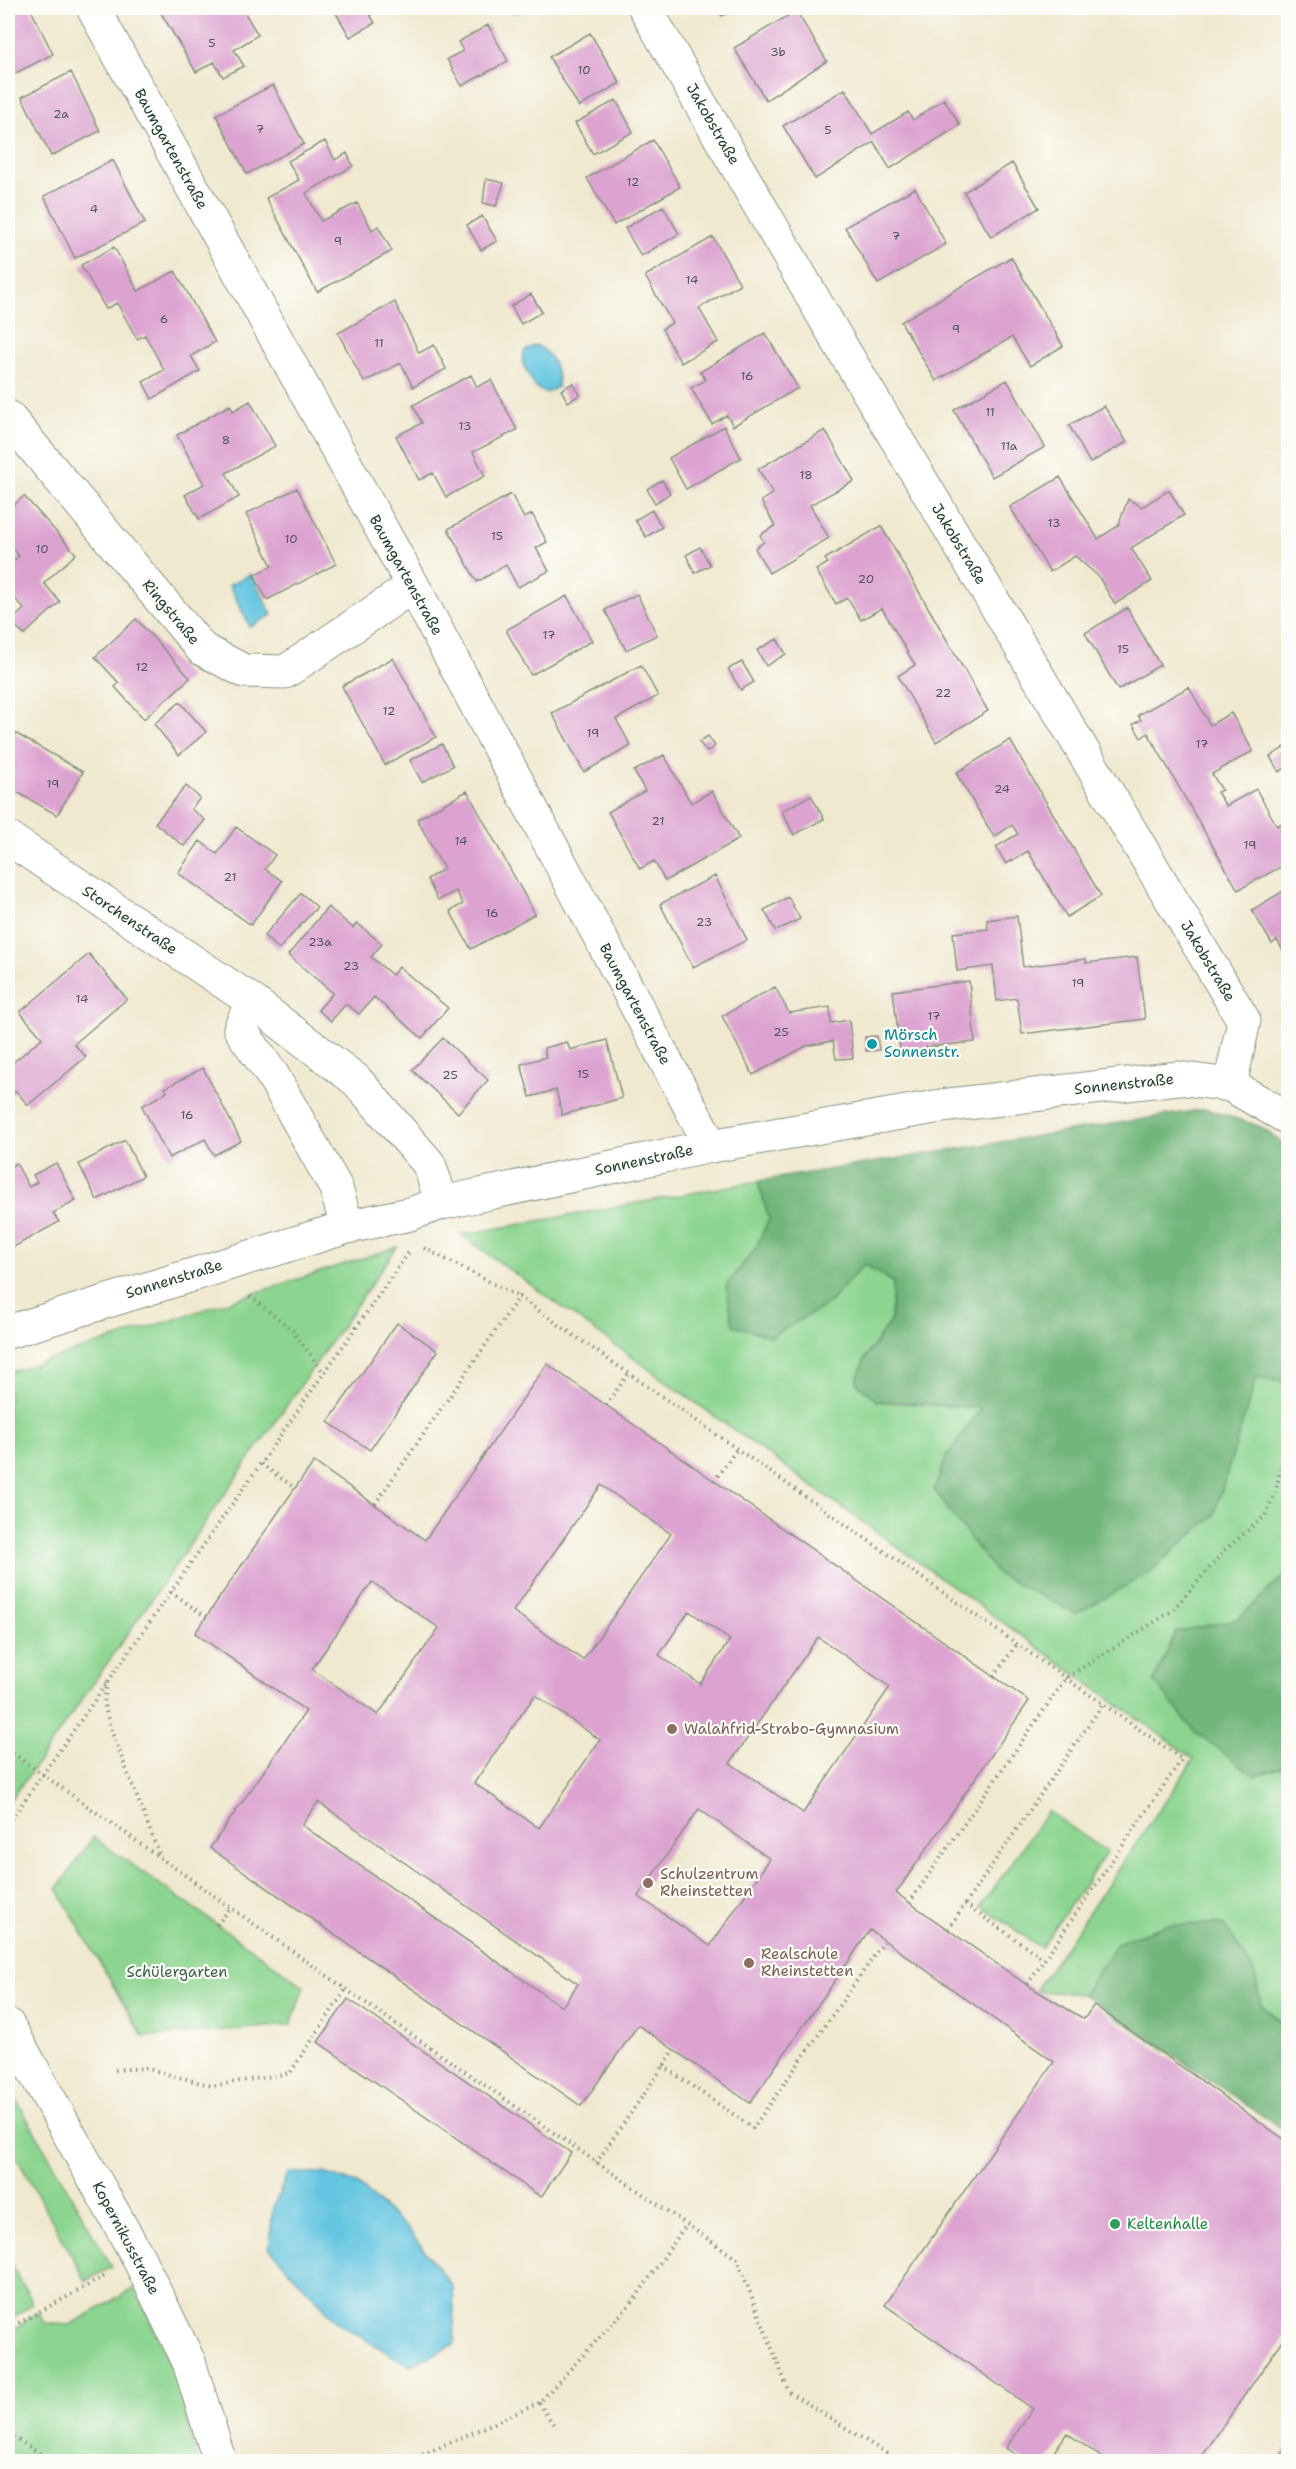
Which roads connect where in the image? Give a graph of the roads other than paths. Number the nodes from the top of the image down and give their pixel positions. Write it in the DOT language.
graph roads {
  1 [pos="93,8"];
  2 [pos="645,8"];
  3 [pos="8,417"];
  4 [pos="413,586"];
  5 [pos="8,838"];
  6 [pos="252,1001"];
  7 [pos="1230,1085"];
  8 [pos="1288,1118"];
  9 [pos="711,1146"];
  10 [pos="442,1203"];
  11 [pos="347,1227"];
  12 [pos="8,1332"];
  13 [pos="8,2025"];
  14 [pos="220,2462"];
  1 -- 4 [label="street, Baumgartenstraße"];
  2 -- 7 [label="street, Jakobstraße"];
  3 -- 4 [label="street, Ringstraße"];
  4 -- 9 [label="street, Baumgartenstraße"];
  5 -- 6 [label="street, Storchenstraße"];
  6 -- 10 [label="street, Storchenstraße"];
  6 -- 11 [label="street"];
  7 -- 8 [label="street, Sonnenstraße"];
  7 -- 9 [label="street, Sonnenstraße"];
  9 -- 10 [label="street, Sonnenstraße"];
  10 -- 11 [label="street, Sonnenstraße"];
  11 -- 12 [label="street, Sonnenstraße"];
  13 -- 14 [label="street, Kopernikusstraße"];
}
